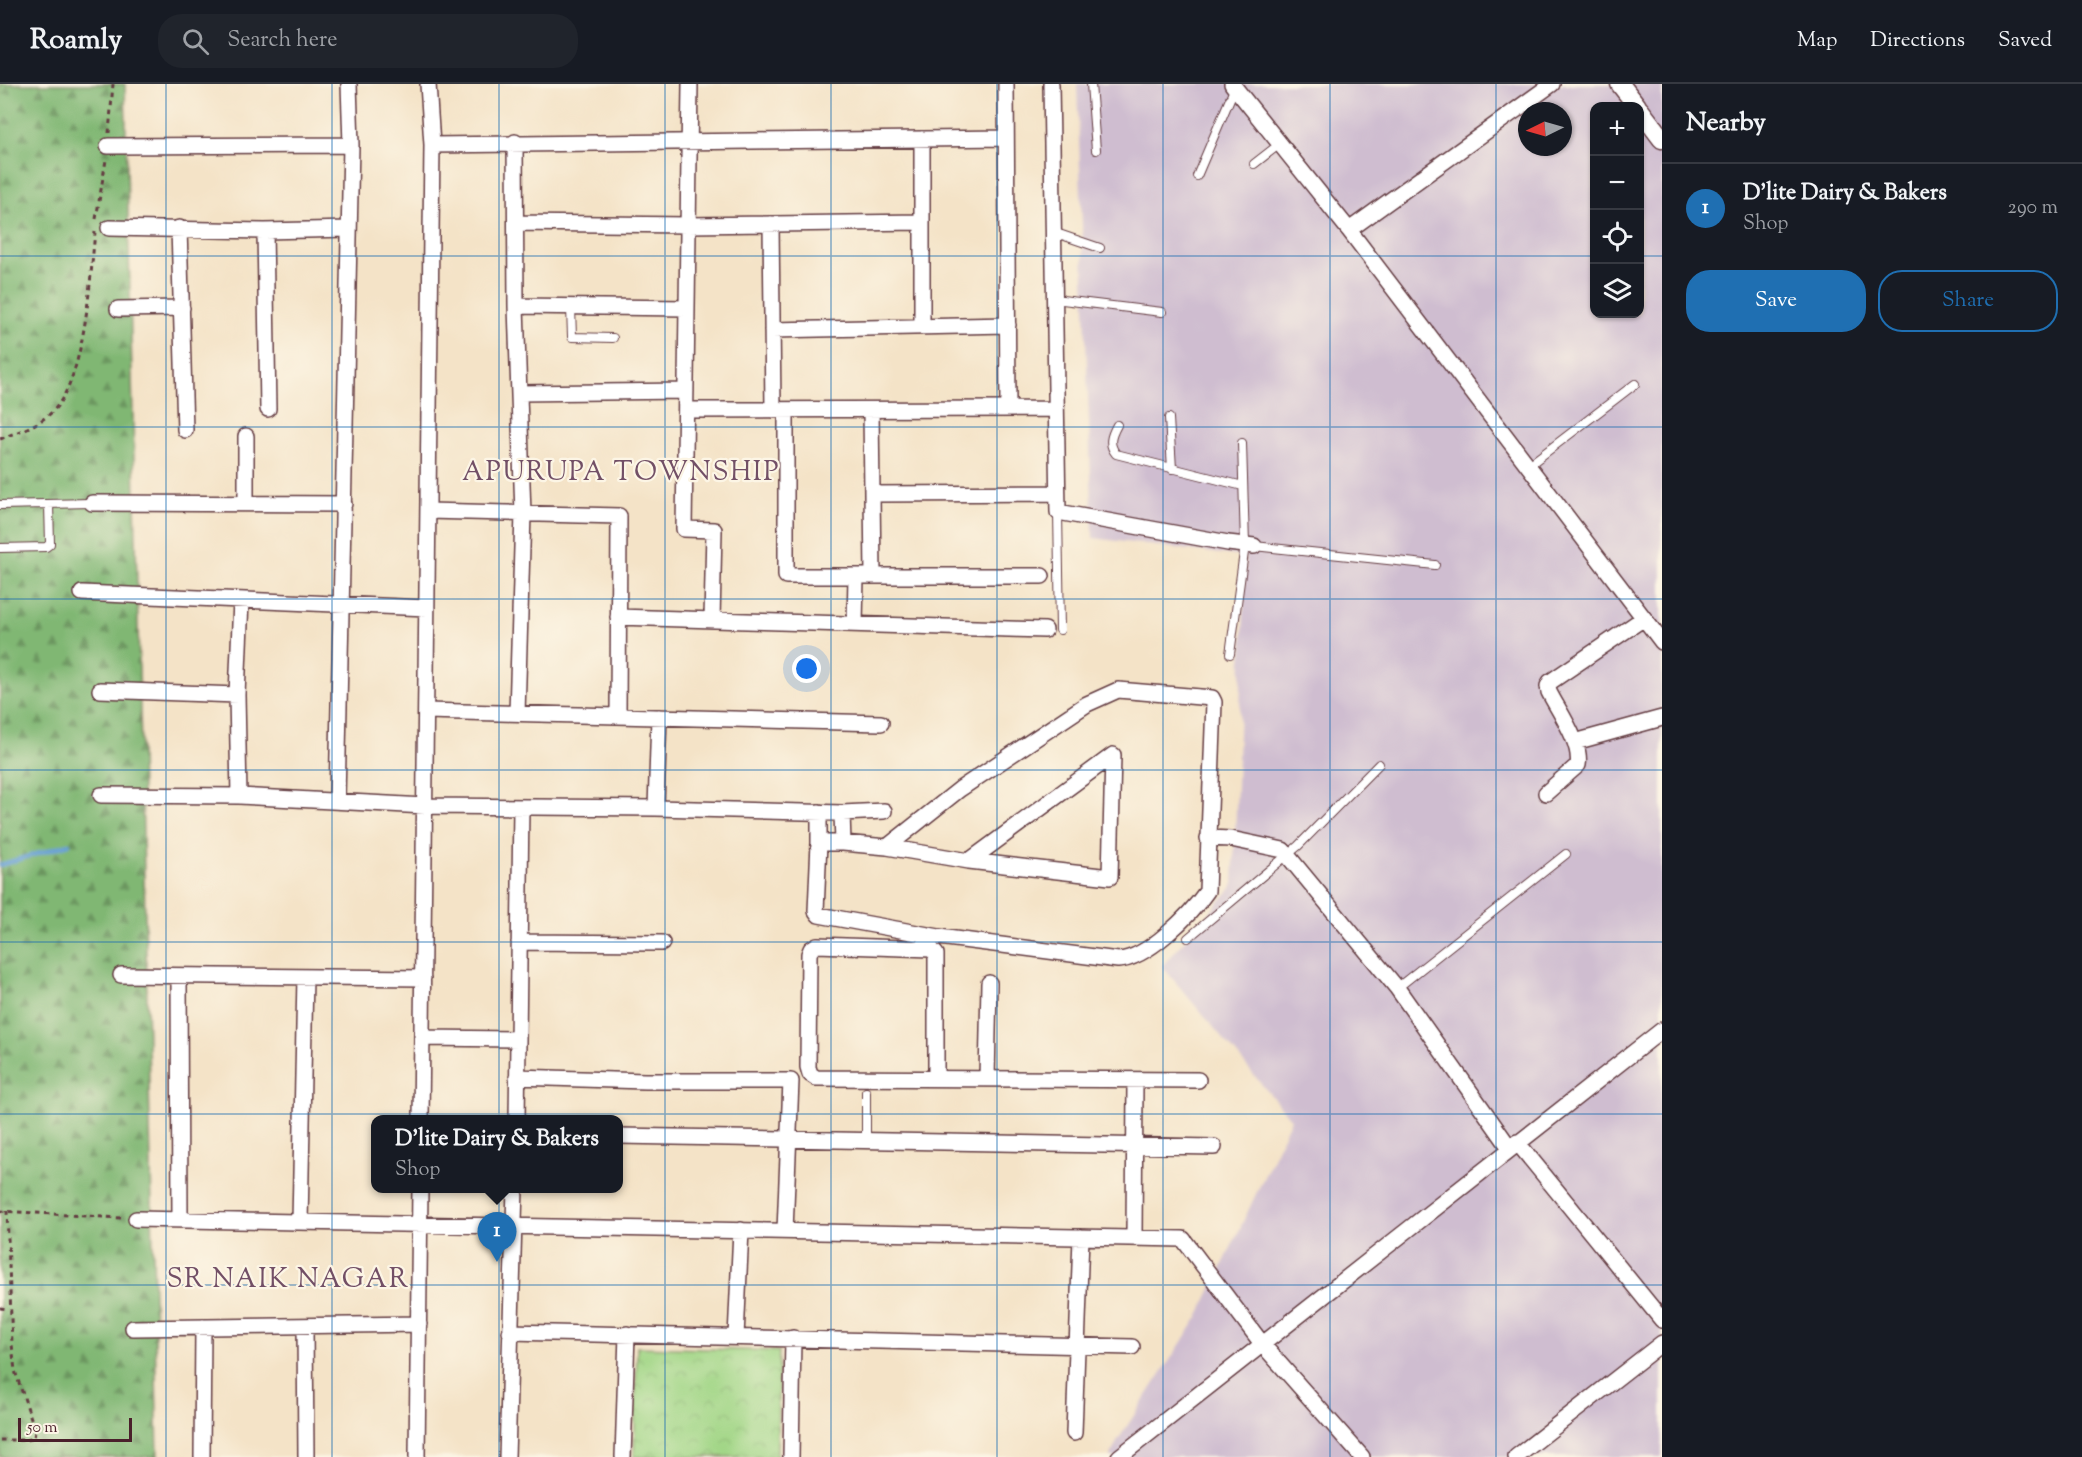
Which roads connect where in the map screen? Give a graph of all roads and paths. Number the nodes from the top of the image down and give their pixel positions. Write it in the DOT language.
graph roads {
  1 [pos="113,84"];
  2 [pos="349,84"];
  3 [pos="428,84"];
  4 [pos="690,84"];
  5 [pos="1006,84"];
  6 [pos="1051,84"];
  7 [pos="1091,84"];
  8 [pos="1552,84"];
  9 [pos="1620,84"];
  10 [pos="1234,86"];
  11 [pos="1634,102"];
  12 [pos="1644,116"];
  13 [pos="1006,138"];
  14 [pos="921,139"];
  15 [pos="1662,139"];
  16 [pos="515,142"];
  17 [pos="690,142"];
  18 [pos="1281,143"];
  19 [pos="351,145"];
  20 [pos="432,145"];
  21 [pos="108,146"];
  22 [pos="1096,150"];
  23 [pos="1254,164"];
  24 [pos="1197,176"];
  25 [pos="921,222"];
  26 [pos="516,223"];
  27 [pos="771,224"];
  28 [pos="688,225"];
  29 [pos="109,228"];
  30 [pos="179,228"];
  31 [pos="349,229"];
  32 [pos="1349,230"];
  33 [pos="265,231"];
  34 [pos="1053,232"];
  35 [pos="1100,248"];
  36 [pos="1054,299"];
  37 [pos="516,306"];
  38 [pos="571,307"];
  39 [pos="182,308"];
  40 [pos="687,308"];
  41 [pos="118,309"];
  42 [pos="1162,312"];
  43 [pos="1008,325"];
  44 [pos="922,327"];
  45 [pos="772,330"];
  46 [pos="613,338"];
  47 [pos="1635,384"];
  48 [pos="686,391"];
  49 [pos="519,393"];
  50 [pos="268,409"];
  51 [pos="1008,409"];
  52 [pos="1056,409"];
  53 [pos="686,410"];
  54 [pos="780,410"];
  55 [pos="871,410"];
  56 [pos="1169,418"];
  57 [pos="1117,425"];
  58 [pos="185,430"];
  59 [pos="246,436"];
  60 [pos="0,439"];
  61 [pos="1242,443"];
  62 [pos="1528,466"];
  63 [pos="1172,469"];
  64 [pos="1243,486"];
  65 [pos="872,494"];
  66 [pos="1058,494"];
  67 [pos="92,503"];
  68 [pos="246,503"];
  69 [pos="49,504"];
  70 [pos="344,504"];
  71 [pos="0,505"];
  72 [pos="428,511"];
  73 [pos="1058,512"];
  74 [pos="523,514"];
  75 [pos="1250,545"];
  76 [pos="0,548"];
  77 [pos="1435,566"];
  78 [pos="856,576"];
  79 [pos="873,576"];
  80 [pos="1042,576"];
  81 [pos="82,593"];
  82 [pos="241,600"];
  83 [pos="342,604"];
  84 [pos="427,608"];
  85 [pos="618,617"];
  86 [pos="1644,618"];
  87 [pos="712,620"];
  88 [pos="855,624"];
  89 [pos="1052,630"];
  90 [pos="1662,642"];
  91 [pos="1230,654"];
  92 [pos="100,690"];
  93 [pos="237,695"];
  94 [pos="426,711"];
  95 [pos="517,713"];
  96 [pos="618,716"];
  97 [pos="659,717"];
  98 [pos="1662,718"];
  99 [pos="881,723"];
  100 [pos="1575,742"];
  101 [pos="1379,764"];
  102 [pos="1546,793"];
  103 [pos="101,795"];
  104 [pos="239,796"];
  105 [pos="337,800"];
  106 [pos="425,806"];
  107 [pos="521,807"];
  108 [pos="657,808"];
  109 [pos="884,811"];
  110 [pos="819,812"];
  111 [pos="842,813"];
  112 [pos="1208,838"];
  113 [pos="819,843"];
  114 [pos="843,843"];
  115 [pos="887,847"];
  116 [pos="1566,854"];
  117 [pos="1287,855"];
  118 [pos="969,861"];
  119 [pos="1188,938"];
  120 [pos="519,942"];
  121 [pos="662,943"];
  122 [pos="121,975"];
  123 [pos="179,976"];
  124 [pos="305,977"];
  125 [pos="423,978"];
  126 [pos="989,983"];
  127 [pos="1397,988"];
  128 [pos="1662,1030"];
  129 [pos="422,1038"];
  130 [pos="518,1039"];
  131 [pos="517,1077"];
  132 [pos="936,1079"];
  133 [pos="987,1079"];
  134 [pos="1198,1080"];
  135 [pos="1135,1081"];
  136 [pos="866,1092"];
  137 [pos="421,1115"];
  138 [pos="516,1115"];
  139 [pos="623,1136"];
  140 [pos="789,1139"];
  141 [pos="866,1140"];
  142 [pos="1135,1145"];
  143 [pos="1514,1145"];
  144 [pos="1214,1147"];
  145 [pos="420,1193"];
  146 [pos="515,1193"];
  147 [pos="0,1211"];
  148 [pos="7,1212"];
  149 [pos="136,1219"];
  150 [pos="180,1220"];
  151 [pos="300,1222"];
  152 [pos="420,1224"];
  153 [pos="515,1226"];
  154 [pos="741,1230"];
  155 [pos="785,1232"];
  156 [pos="1081,1237"];
  157 [pos="1134,1238"];
  158 [pos="0,1308"];
  159 [pos="9,1309"];
  160 [pos="1662,1320"];
  161 [pos="419,1324"];
  162 [pos="305,1326"];
  163 [pos="133,1328"];
  164 [pos="203,1328"];
  165 [pos="510,1332"];
  166 [pos="627,1334"];
  167 [pos="736,1337"];
  168 [pos="793,1338"];
  169 [pos="1662,1343"];
  170 [pos="1077,1345"];
  171 [pos="1263,1345"];
  172 [pos="1132,1347"];
  173 [pos="1074,1433"];
  174 [pos="0,1440"];
  175 [pos="202,1457"];
  176 [pos="306,1457"];
  177 [pos="417,1457"];
  178 [pos="507,1457"];
  179 [pos="623,1457"];
  180 [pos="791,1457"];
  181 [pos="1119,1457"];
  182 [pos="1362,1457"];
  183 [pos="1516,1457"];
  1 -- 21 [label="path"];
  2 -- 19 [label="street"];
  3 -- 20 [label="street"];
  4 -- 17 [label="street"];
  5 -- 13 [label="street"];
  6 -- 34 [label="street"];
  7 -- 22 [label="lane"];
  8 -- 32 [label="street"];
  9 -- 11 [label="street"];
  10 -- 18 [label="street"];
  10 -- 24 [label="lane"];
  12 -- 15 [label="street"];
  13 -- 14 [label="street"];
  13 -- 43 [label="street"];
  14 -- 17 [label="street"];
  14 -- 25 [label="street"];
  16 -- 17 [label="street"];
  16 -- 20 [label="street"];
  16 -- 26 [label="street"];
  17 -- 28 [label="street"];
  18 -- 23 [label="lane"];
  18 -- 32 [label="street"];
  19 -- 21 [label="street"];
  19 -- 31 [label="street"];
  20 -- 72 [label="street"];
  21 -- 60 [label="path"];
  25 -- 27 [label="street"];
  25 -- 44 [label="street"];
  26 -- 28 [label="street"];
  26 -- 37 [label="street"];
  27 -- 28 [label="street"];
  27 -- 45 [label="street"];
  28 -- 40 [label="street"];
  29 -- 30 [label="street"];
  30 -- 33 [label="street"];
  30 -- 39 [label="street"];
  31 -- 33 [label="street"];
  31 -- 70 [label="street"];
  32 -- 62 [label="street"];
  33 -- 50 [label="street"];
  34 -- 35 [label="lane"];
  34 -- 36 [label="street"];
  36 -- 42 [label="lane"];
  36 -- 52 [label="street"];
  37 -- 38 [label="street"];
  37 -- 49 [label="street"];
  38 -- 40 [label="street"];
  38 -- 46 [label="lane"];
  39 -- 41 [label="street"];
  39 -- 58 [label="street"];
  40 -- 48 [label="street"];
  43 -- 44 [label="street"];
  43 -- 51 [label="street"];
  44 -- 45 [label="street"];
  45 -- 54 [label="street"];
  47 -- 62 [label="lane"];
  48 -- 49 [label="street"];
  48 -- 53 [label="street"];
  49 -- 74 [label="street"];
  51 -- 52 [label="street"];
  51 -- 55 [label="street"];
  52 -- 66 [label="street"];
  53 -- 54 [label="street"];
  53 -- 87 [label="street"];
  54 -- 55 [label="street"];
  54 -- 78 [label="street"];
  55 -- 65 [label="street"];
  56 -- 63 [label="lane"];
  57 -- 63 [label="lane"];
  59 -- 68 [label="street"];
  61 -- 64 [label="lane"];
  62 -- 86 [label="street"];
  63 -- 64 [label="lane"];
  64 -- 75 [label="lane"];
  65 -- 66 [label="street"];
  65 -- 79 [label="street"];
  66 -- 73 [label="street"];
  67 -- 68 [label="street"];
  67 -- 69 [label="lane"];
  68 -- 70 [label="street"];
  69 -- 71 [label="lane"];
  69 -- 76 [label="lane"];
  70 -- 83 [label="street"];
  72 -- 74 [label="street"];
  72 -- 84 [label="street"];
  73 -- 75 [label="street"];
  73 -- 89 [label="lane"];
  74 -- 85 [label="street"];
  74 -- 95 [label="street"];
  75 -- 77 [label="lane"];
  75 -- 91 [label="lane"];
  78 -- 79 [label="street"];
  78 -- 88 [label="street"];
  79 -- 80 [label="street"];
  81 -- 82 [label="street"];
  82 -- 83 [label="street"];
  82 -- 93 [label="street"];
  83 -- 84 [label="street"];
  83 -- 105 [label="street"];
  84 -- 94 [label="street"];
  85 -- 87 [label="street"];
  85 -- 96 [label="street"];
  86 -- 90 [label="street"];
  86 -- 100 [label="street"];
  87 -- 88 [label="street"];
  88 -- 89 [label="street"];
  92 -- 93 [label="street"];
  93 -- 104 [label="street"];
  94 -- 95 [label="street"];
  94 -- 106 [label="street"];
  95 -- 96 [label="street"];
  96 -- 97 [label="street"];
  97 -- 99 [label="street"];
  97 -- 108 [label="street"];
  98 -- 100 [label="street"];
  100 -- 102 [label="street"];
  101 -- 117 [label="lane"];
  103 -- 104 [label="street"];
  104 -- 105 [label="street"];
  105 -- 106 [label="street"];
  106 -- 107 [label="street"];
  106 -- 125 [label="street"];
  107 -- 108 [label="street"];
  107 -- 120 [label="street"];
  108 -- 110 [label="street"];
  109 -- 111 [label="street"];
  110 -- 111 [label="street"];
  110 -- 113 [label="street"];
  111 -- 114 [label="street"];
  112 -- 113 [label="street"];
  112 -- 115 [label="street"];
  112 -- 117 [label="street"];
  113 -- 114 [label="street"];
  114 -- 115 [label="street"];
  115 -- 118 [label="street"];
  116 -- 127 [label="lane"];
  117 -- 119 [label="lane"];
  117 -- 127 [label="street"];
  118 -- 118 [label="street"];
  120 -- 121 [label="street"];
  120 -- 130 [label="street"];
  122 -- 123 [label="street"];
  123 -- 124 [label="street"];
  123 -- 150 [label="street"];
  124 -- 125 [label="street"];
  124 -- 151 [label="street"];
  125 -- 129 [label="street"];
  126 -- 133 [label="street"];
  127 -- 143 [label="street"];
  128 -- 143 [label="street"];
  129 -- 130 [label="street"];
  129 -- 137 [label="street"];
  130 -- 131 [label="street"];
  131 -- 138 [label="street"];
  131 -- 140 [label="street"];
  132 -- 132 [label="street"];
  132 -- 133 [label="street"];
  133 -- 135 [label="street"];
  134 -- 135 [label="street"];
  135 -- 142 [label="street"];
  136 -- 141 [label="lane"];
  139 -- 140 [label="street"];
  140 -- 141 [label="street"];
  140 -- 155 [label="street"];
  141 -- 142 [label="street"];
  142 -- 144 [label="street"];
  142 -- 157 [label="street"];
  143 -- 160 [label="street"];
  143 -- 171 [label="street"];
  145 -- 152 [label="street"];
  146 -- 153 [label="street"];
  147 -- 148 [label="path"];
  148 -- 149 [label="path"];
  148 -- 159 [label="path"];
  149 -- 150 [label="street"];
  150 -- 151 [label="street"];
  151 -- 152 [label="street"];
  152 -- 153 [label="street"];
  152 -- 161 [label="street"];
  153 -- 154 [label="street"];
  153 -- 165 [label="street"];
  154 -- 155 [label="street"];
  154 -- 167 [label="street"];
  155 -- 156 [label="street"];
  156 -- 157 [label="street"];
  156 -- 170 [label="street"];
  157 -- 171 [label="street"];
  158 -- 159 [label="path"];
  159 -- 174 [label="path"];
  161 -- 162 [label="street"];
  161 -- 177 [label="street"];
  162 -- 164 [label="street"];
  162 -- 176 [label="street"];
  163 -- 164 [label="street"];
  164 -- 175 [label="street"];
  165 -- 166 [label="street"];
  165 -- 178 [label="street"];
  166 -- 167 [label="street"];
  166 -- 179 [label="street"];
  167 -- 168 [label="street"];
  168 -- 170 [label="street"];
  168 -- 180 [label="street"];
  169 -- 183 [label="street"];
  170 -- 172 [label="street"];
  170 -- 173 [label="street"];
  171 -- 181 [label="street"];
  171 -- 182 [label="street"];
}
